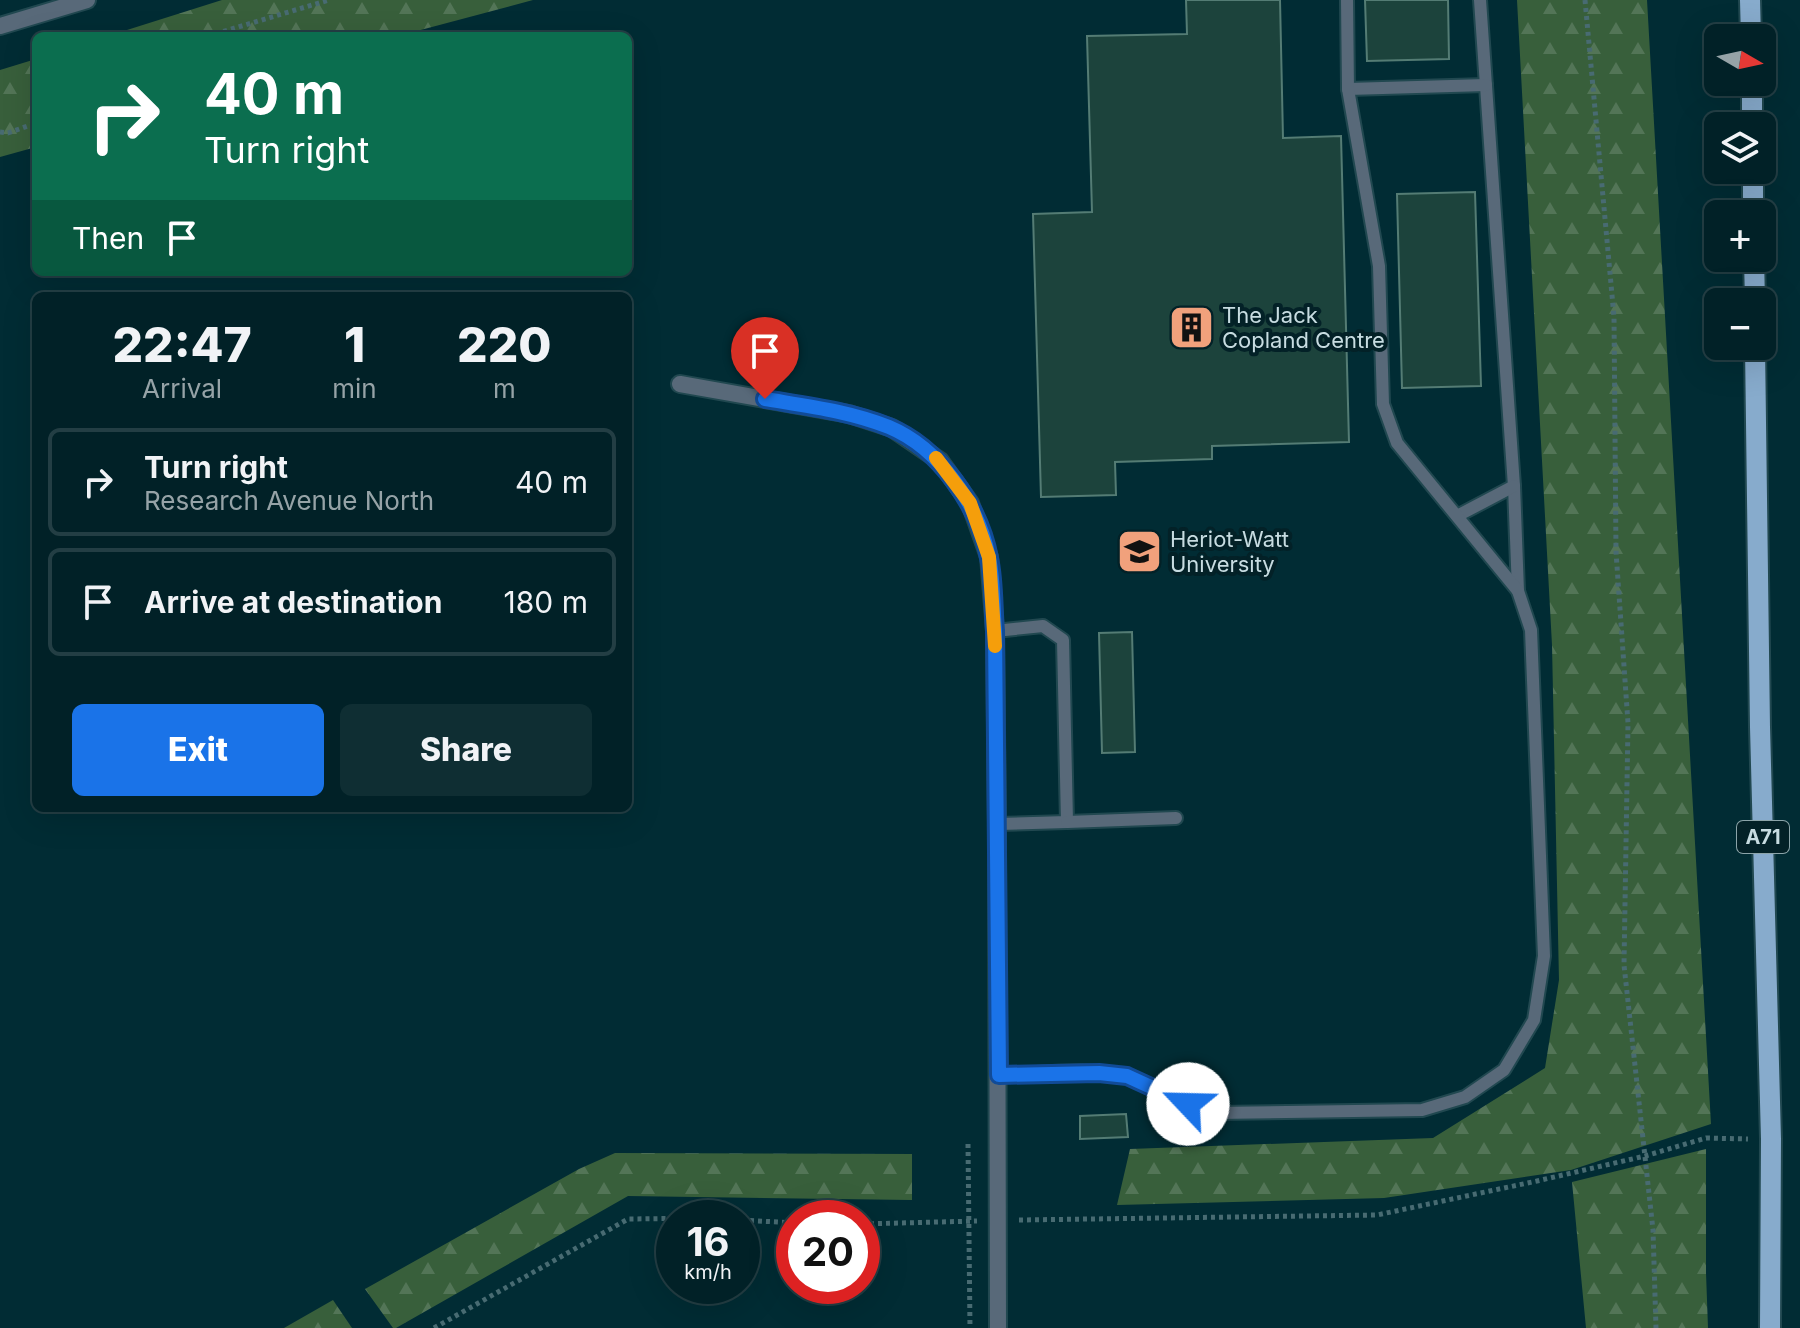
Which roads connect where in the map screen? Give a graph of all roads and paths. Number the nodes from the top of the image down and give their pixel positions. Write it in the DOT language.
graph roads {
  1 [pos="87,0"];
  2 [pos="329,0"];
  3 [pos="1347,0"];
  4 [pos="1480,0"];
  5 [pos="1585,0"];
  6 [pos="1750,0"];
  7 [pos="1751,24"];
  8 [pos="0,26"];
  9 [pos="221,32"];
  10 [pos="1486,85"];
  11 [pos="1348,89"];
  12 [pos="32,124"];
  13 [pos="0,132"];
  14 [pos="1755,360"];
  15 [pos="680,384"];
  16 [pos="1514,486"];
  17 [pos="1457,516"];
  18 [pos="1518,591"];
  19 [pos="995,631"];
  20 [pos="1176,818"];
  21 [pos="1067,822"];
  22 [pos="997,824"];
  23 [pos="999,1075"];
  24 [pos="1771,1139"];
  25 [pos="968,1144"];
  26 [pos="1645,1156"];
  27 [pos="656,1218"];
  28 [pos="996,1220"];
  29 [pos="968,1222"];
  30 [pos="880,1224"];
  31 [pos="434,1328"];
  32 [pos="970,1328"];
  33 [pos="998,1328"];
  34 [pos="1656,1328"];
  35 [pos="1770,1328"];
  1 -- 8 [label="street"];
  2 -- 9 [label="path"];
  3 -- 11 [label="lane"];
  4 -- 10 [label="lane"];
  5 -- 26 [label="path"];
  6 -- 7 [label="main road"];
  10 -- 11 [label="lane"];
  10 -- 16 [label="lane"];
  11 -- 17 [label="lane"];
  12 -- 13 [label="path"];
  14 -- 24 [label="main road, A71"];
  15 -- 19 [label="street"];
  16 -- 17 [label="lane"];
  16 -- 18 [label="lane"];
  17 -- 18 [label="lane"];
  18 -- 23 [label="lane"];
  19 -- 21 [label="lane"];
  19 -- 22 [label="street"];
  20 -- 21 [label="lane"];
  21 -- 22 [label="lane"];
  22 -- 23 [label="street"];
  23 -- 28 [label="street"];
  24 -- 26 [label="path"];
  24 -- 35 [label="main road, A71"];
  25 -- 29 [label="path"];
  26 -- 28 [label="path"];
  26 -- 34 [label="path"];
  27 -- 31 [label="path"];
  28 -- 29 [label="path"];
  28 -- 33 [label="street"];
  29 -- 30 [label="path"];
  29 -- 32 [label="path"];
}
